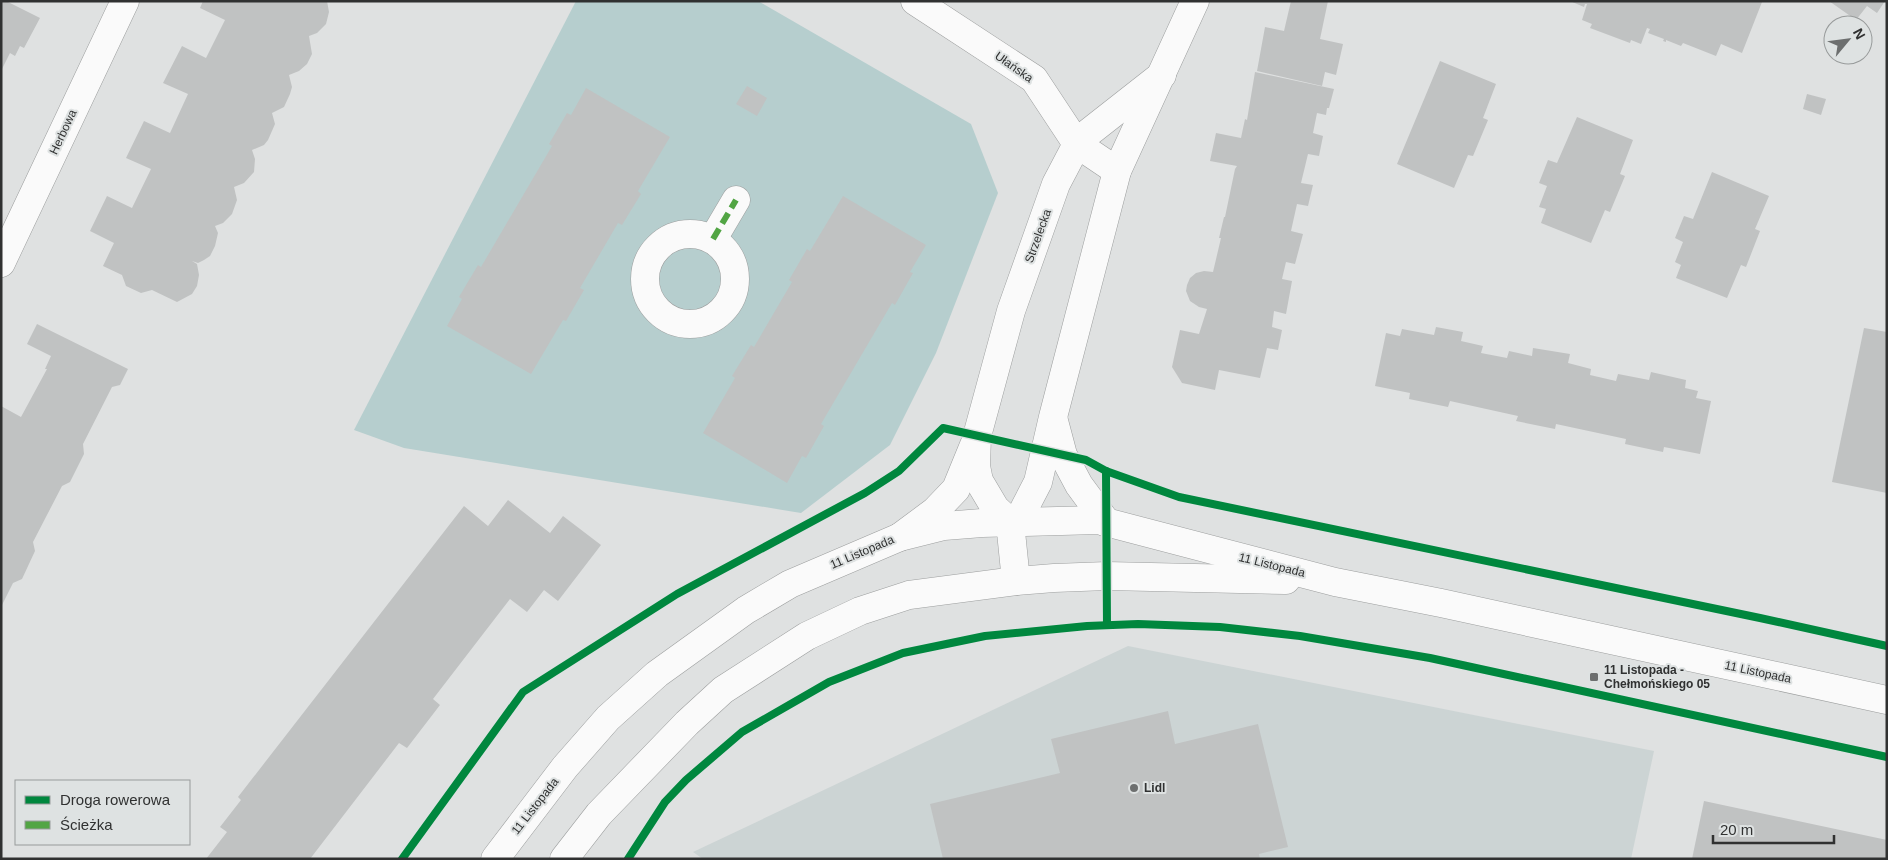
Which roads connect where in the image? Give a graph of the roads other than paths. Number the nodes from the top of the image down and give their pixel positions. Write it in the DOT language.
graph roads {
  1 [pos="125,1"];
  2 [pos="915,1"];
  3 [pos="1195,1"];
  4 [pos="1162,75"];
  5 [pos="1077,144"];
  6 [pos="1117,172"];
  7 [pos="736,200"];
  8 [pos="713,240"];
  9 [pos="1,263"];
  10 [pos="1053,417"];
  11 [pos="977,436"];
  12 [pos="1010,522"];
  13 [pos="1107,523"];
  14 [pos="900,537"];
  15 [pos="1016,581"];
  16 [pos="1336,582"];
  17 [pos="1887,700"];
  18 [pos="495,859"];
  19 [pos="564,859"];
  1 -- 9 [label="street, Herbowa"];
  2 -- 5 [label="street, Ułańska"];
  3 -- 4 [label="street, Strzelecka"];
  4 -- 5 [label="street, Strzelecka"];
  4 -- 6 [label="street, Strzelecka"];
  5 -- 6 [label="street, Ułańska"];
  5 -- 11 [label="street, Strzelecka"];
  6 -- 10 [label="street, Strzelecka"];
  7 -- 8 [label="street"];
  10 -- 12 [label="street, Strzelecka"];
  10 -- 13 [label="street, Strzelecka"];
  11 -- 12 [label="street, Strzelecka"];
  11 -- 14 [label="street, Strzelecka"];
  12 -- 13 [label="street, 11 Listopada"];
  12 -- 14 [label="street, 11 Listopada"];
  12 -- 15 [label="street"];
  13 -- 16 [label="street, 11 Listopada"];
  14 -- 18 [label="street, 11 Listopada"];
  15 -- 16 [label="street, 11 Listopada"];
  15 -- 19 [label="street, 11 Listopada"];
  16 -- 17 [label="street, 11 Listopada"];
}
